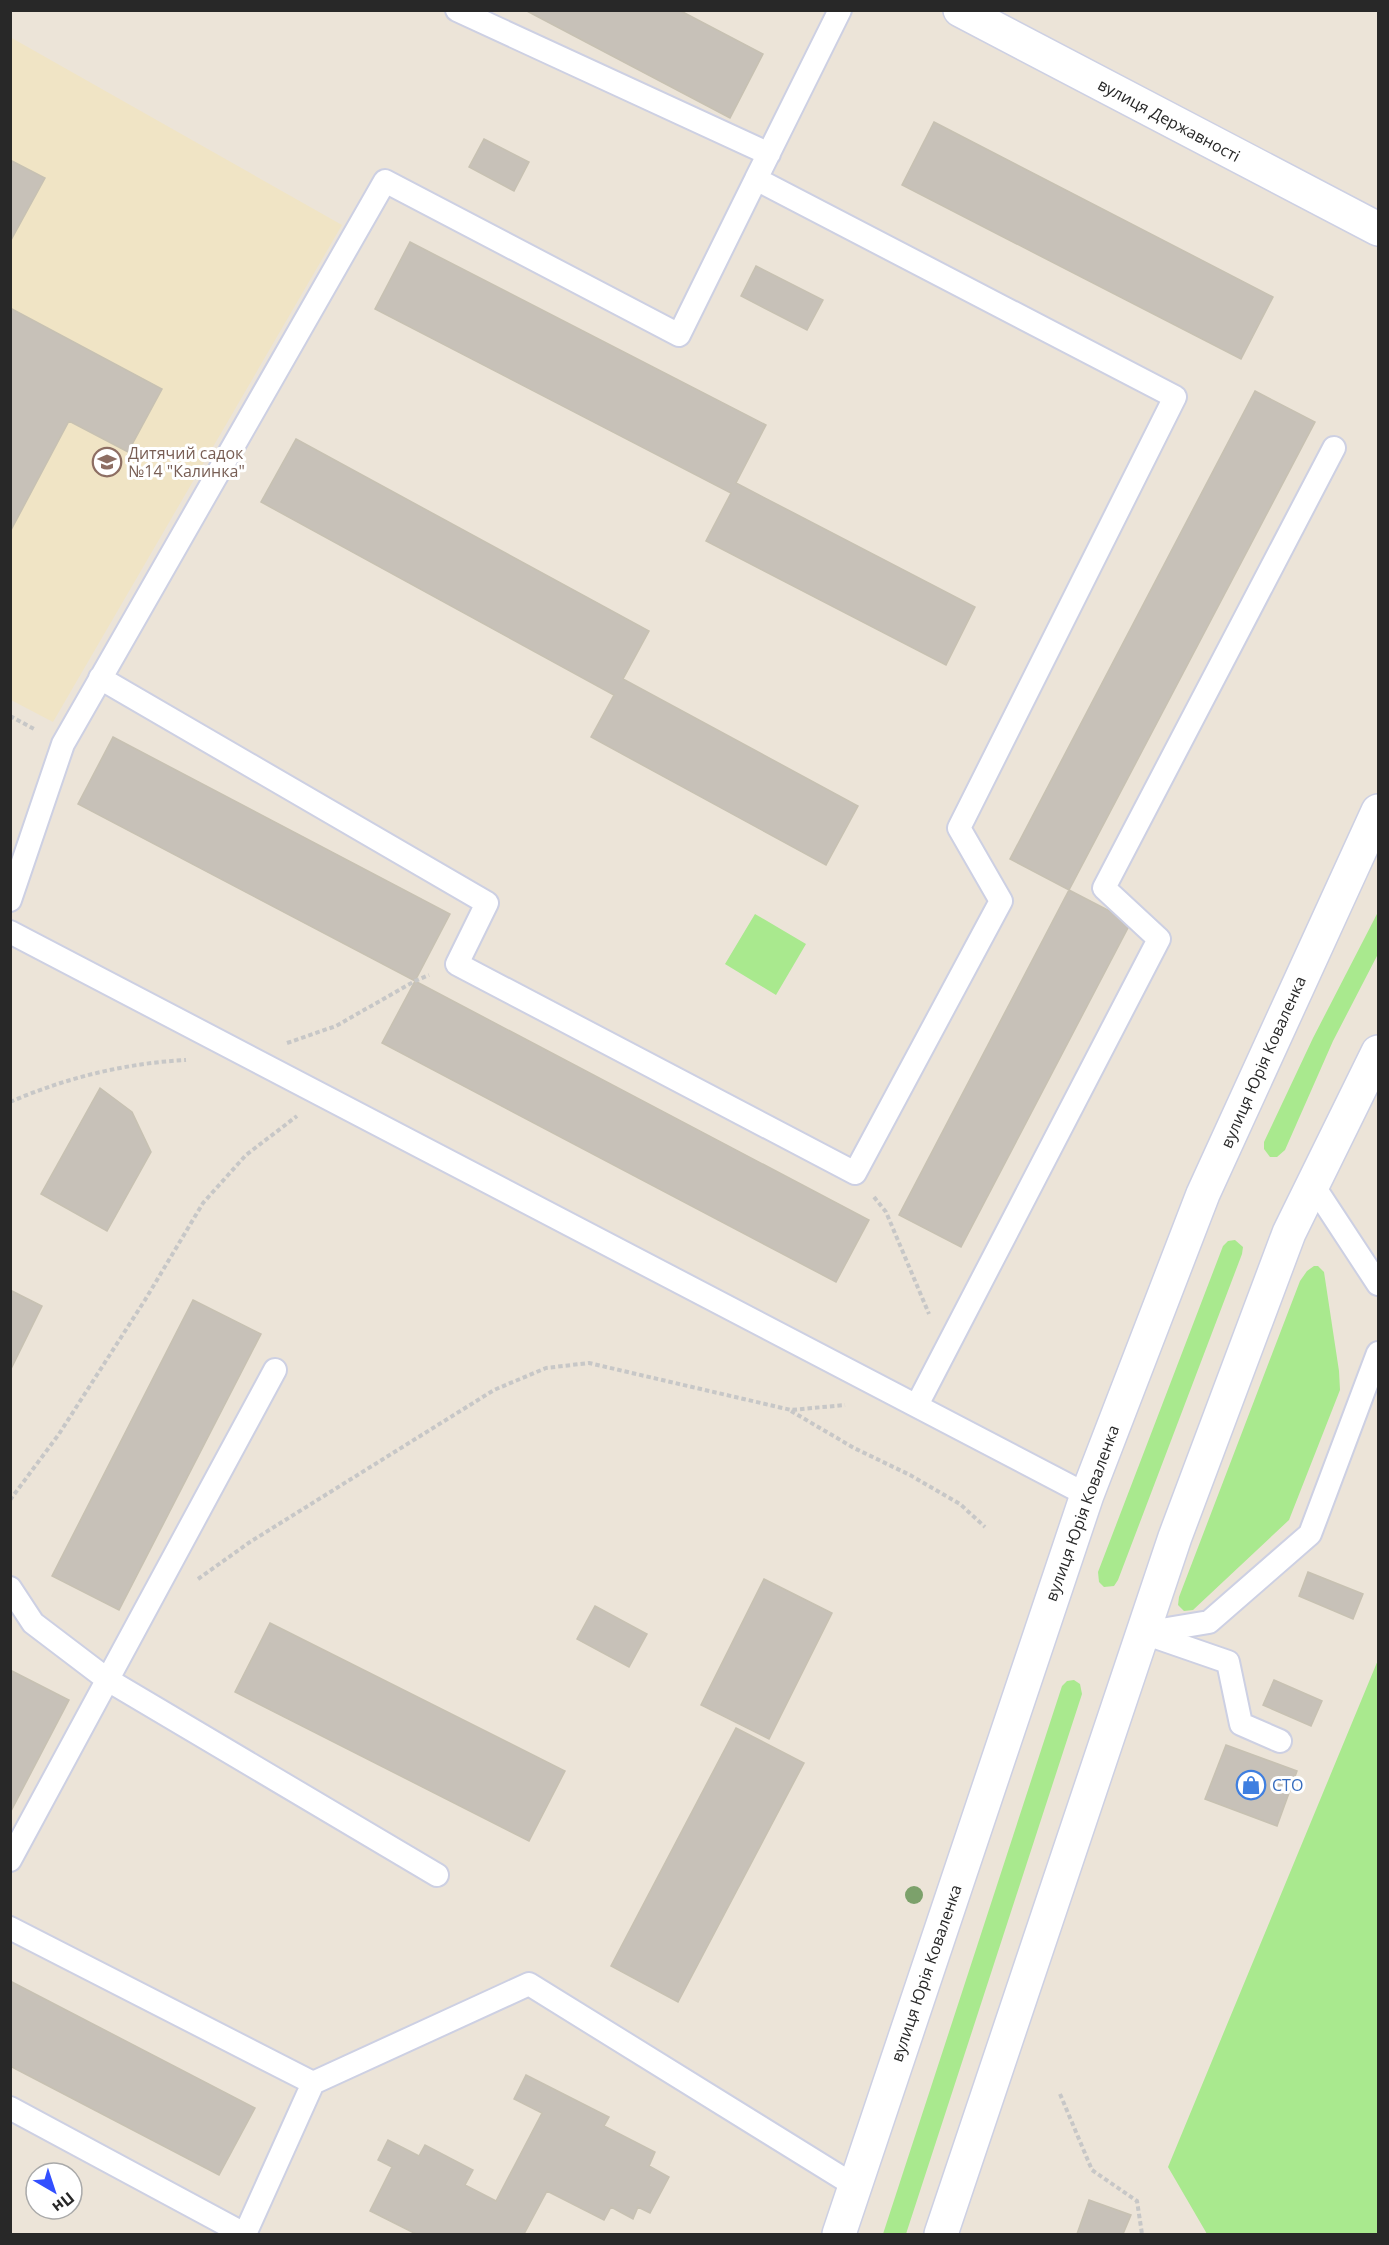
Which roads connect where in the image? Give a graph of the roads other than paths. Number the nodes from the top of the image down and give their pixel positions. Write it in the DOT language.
graph roads {
  1 [pos="457,10"];
  2 [pos="840,10"];
  3 [pos="960,10"];
  4 [pos="769,154"];
  5 [pos="756,179"];
  6 [pos="1378,229"];
  7 [pos="1334,448"];
  8 [pos="100,678"];
  9 [pos="1378,811"];
  10 [pos="10,900"];
  11 [pos="10,932"];
  12 [pos="1378,1052"];
  13 [pos="1313,1185"];
  14 [pos="1378,1284"];
  15 [pos="1378,1353"];
  16 [pos="275,1370"];
  17 [pos="917,1405"];
  18 [pos="1086,1495"];
  19 [pos="10,1588"];
  20 [pos="1143,1633"];
  21 [pos="108,1680"];
  22 [pos="1280,1741"];
  23 [pos="10,1860"];
  24 [pos="437,1875"];
  25 [pos="10,1928"];
  26 [pos="313,2083"];
  27 [pos="10,2108"];
  28 [pos="855,2186"];
  29 [pos="244,2235"];
  30 [pos="839,2235"];
  31 [pos="941,2235"];
  1 -- 4 [label="lane"];
  2 -- 4 [label="lane"];
  3 -- 6 [label="street, вулиця Державності"];
  4 -- 5 [label="lane"];
  5 -- 8 [label="lane"];
  5 -- 8 [label="lane"];
  7 -- 17 [label="lane"];
  8 -- 10 [label="lane"];
  9 -- 18 [label="street, вулиця Юрія Коваленка"];
  11 -- 17 [label="lane"];
  12 -- 13 [label="street"];
  13 -- 14 [label="lane"];
  13 -- 20 [label="street"];
  15 -- 20 [label="lane"];
  16 -- 21 [label="lane"];
  17 -- 18 [label="lane"];
  18 -- 28 [label="street, вулиця Юрія Коваленка"];
  19 -- 21 [label="lane"];
  20 -- 22 [label="lane"];
  20 -- 31 [label="street"];
  21 -- 23 [label="lane"];
  21 -- 24 [label="lane"];
  25 -- 26 [label="lane"];
  26 -- 28 [label="lane"];
  26 -- 29 [label="lane"];
  27 -- 29 [label="lane"];
  28 -- 30 [label="street, вулиця Юрія Коваленка"];
}
